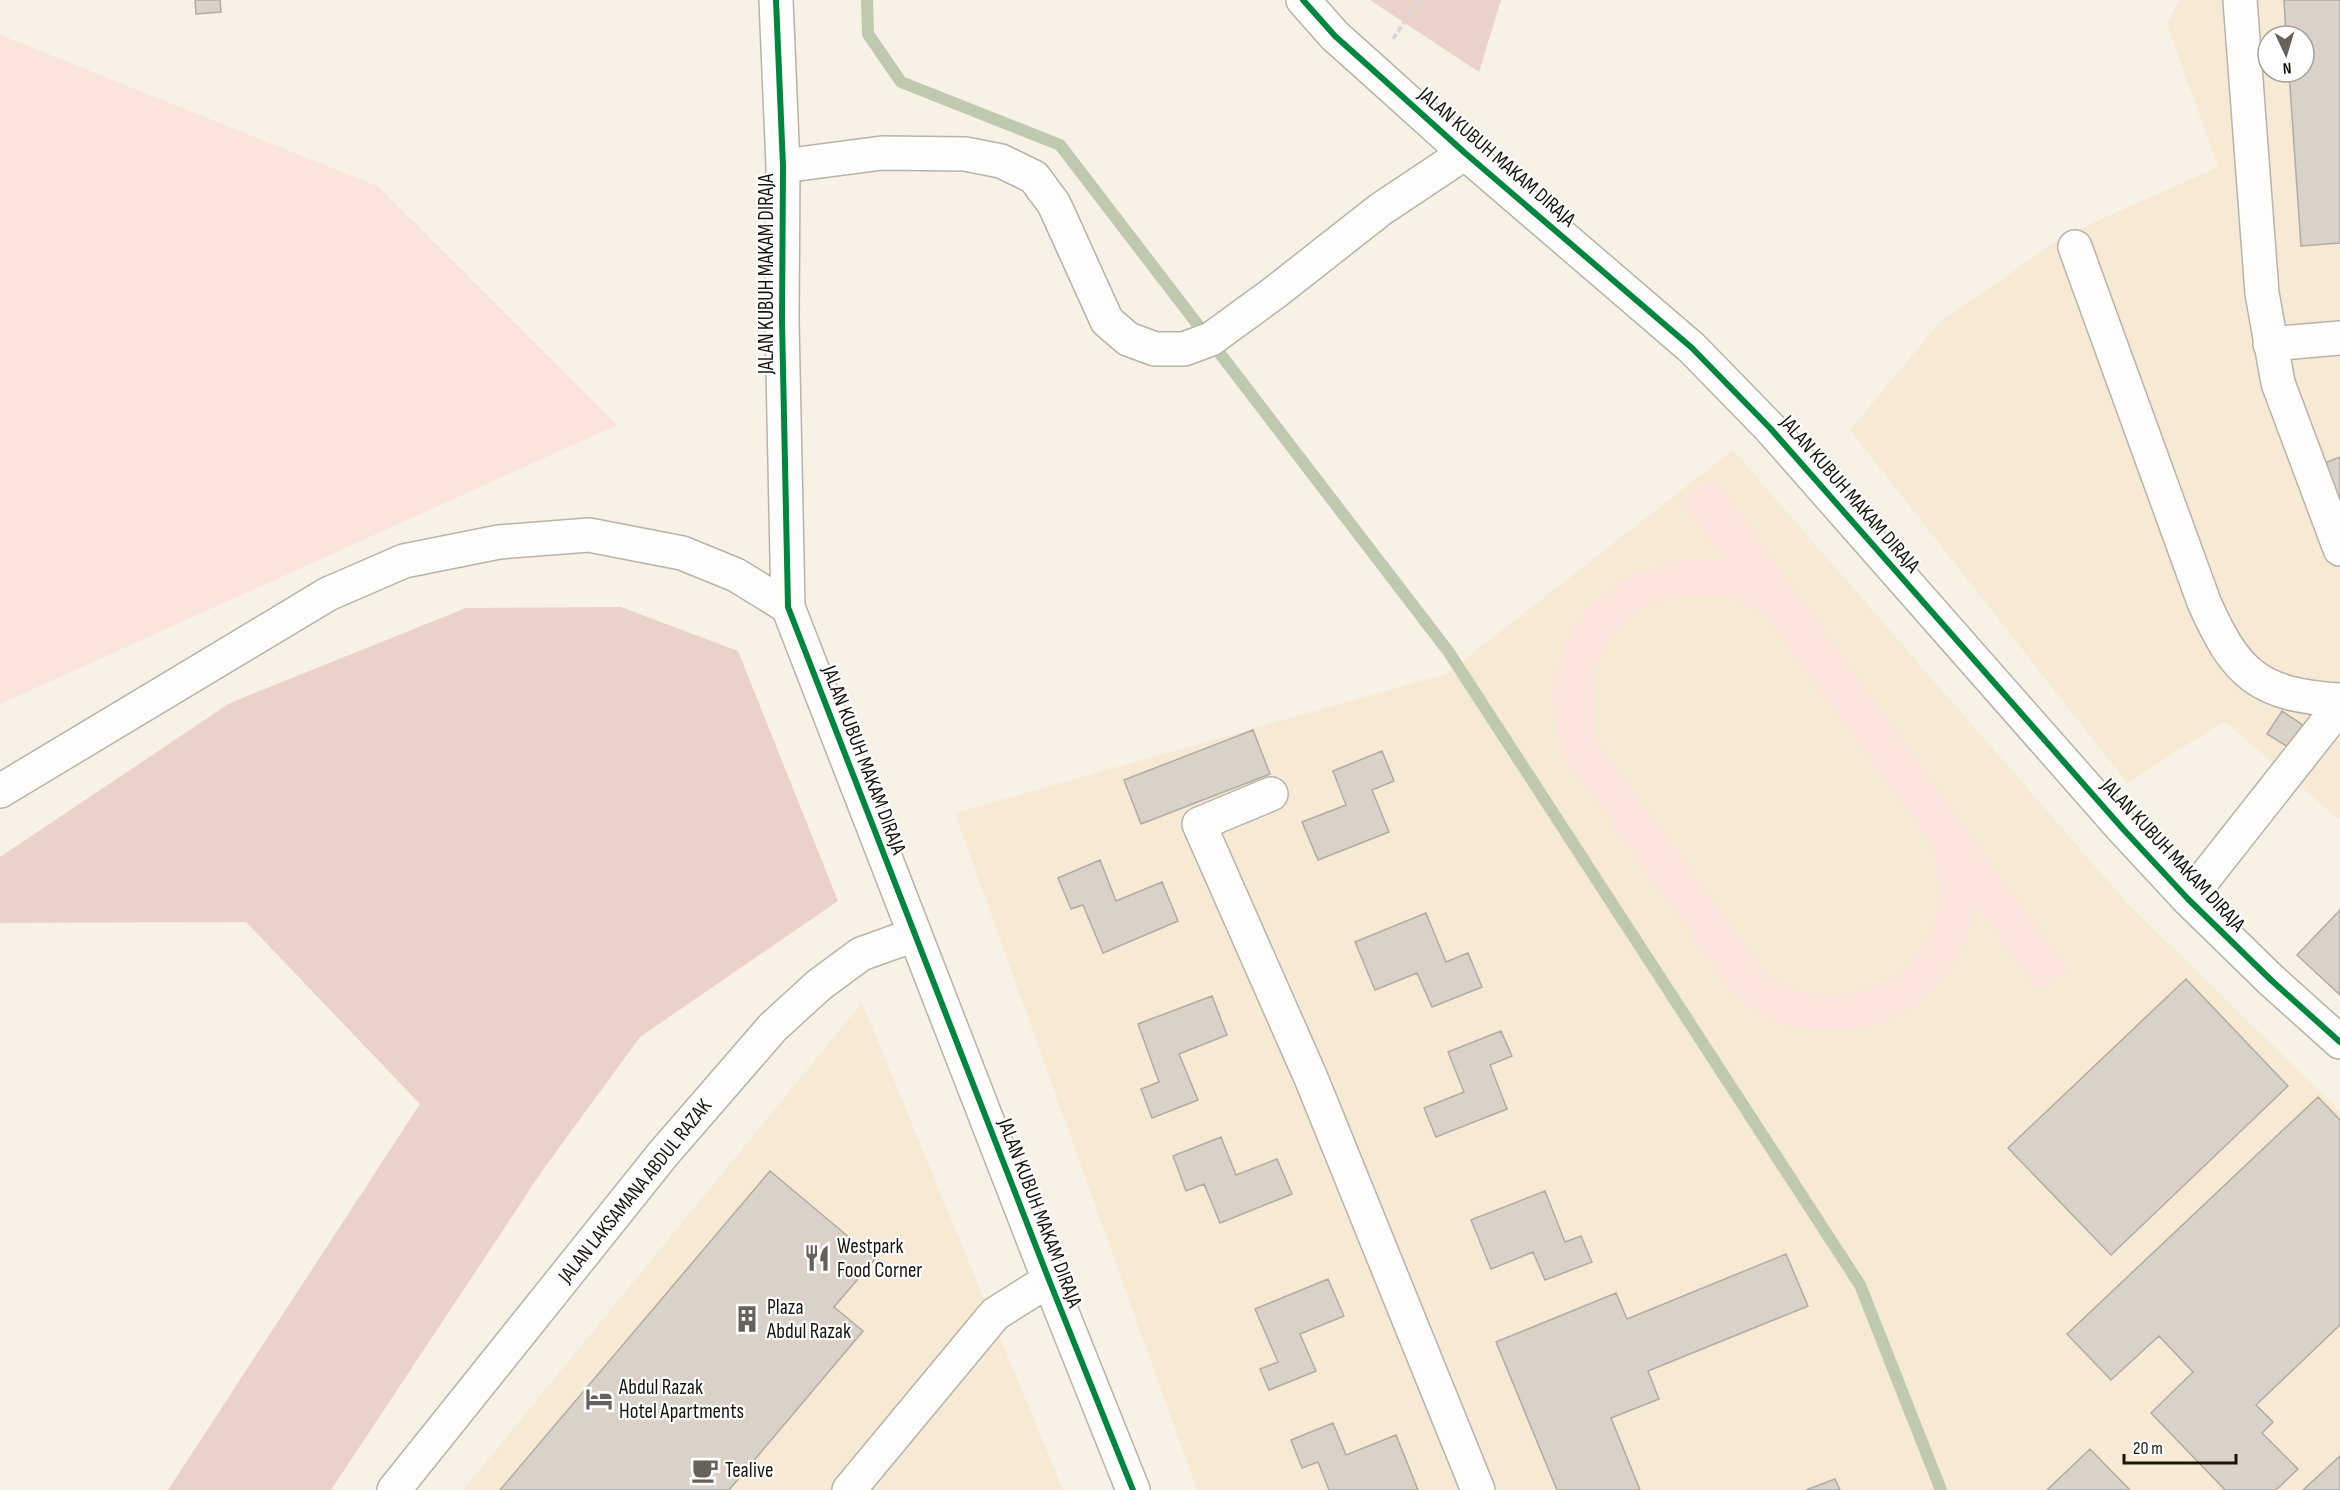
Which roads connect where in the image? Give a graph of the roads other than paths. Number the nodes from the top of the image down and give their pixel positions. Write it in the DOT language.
graph roads {
  1 [pos="776,0"];
  2 [pos="1303,0"];
  3 [pos="2240,0"];
  4 [pos="1465,153"];
  5 [pos="783,166"];
  6 [pos="2075,247"];
  7 [pos="2340,338"];
  8 [pos="2270,344"];
  9 [pos="2340,549"];
  10 [pos="788,607"];
  11 [pos="2340,700"];
  12 [pos="2340,706"];
  13 [pos="0,791"];
  14 [pos="1271,794"];
  15 [pos="2188,899"];
  16 [pos="914,935"];
  17 [pos="2340,1042"];
  18 [pos="1049,1280"];
  19 [pos="394,1490"];
  20 [pos="849,1490"];
  21 [pos="1133,1490"];
  22 [pos="1478,1490"];
  1 -- 5 [label="street, JALAN KUBUH MAKAM DIRAJA"];
  2 -- 4 [label="street, JALAN KUBUH MAKAM DIRAJA"];
  3 -- 8 [label="street"];
  4 -- 5 [label="street, JALAN KUBUH MAKAM DIRAJA"];
  4 -- 15 [label="street, JALAN KUBUH MAKAM DIRAJA"];
  5 -- 10 [label="street, JALAN KUBUH MAKAM DIRAJA"];
  6 -- 11 [label="street"];
  7 -- 8 [label="street"];
  8 -- 9 [label="street"];
  10 -- 13 [label="street"];
  10 -- 16 [label="street, JALAN KUBUH MAKAM DIRAJA"];
  12 -- 15 [label="street"];
  14 -- 22 [label="street"];
  15 -- 17 [label="street, JALAN KUBUH MAKAM DIRAJA"];
  16 -- 18 [label="street, JALAN KUBUH MAKAM DIRAJA"];
  16 -- 19 [label="street, JALAN LAKSAMANA ABDUL RAZAK"];
  18 -- 20 [label="street"];
  18 -- 21 [label="street, JALAN KUBUH MAKAM DIRAJA"];
}
